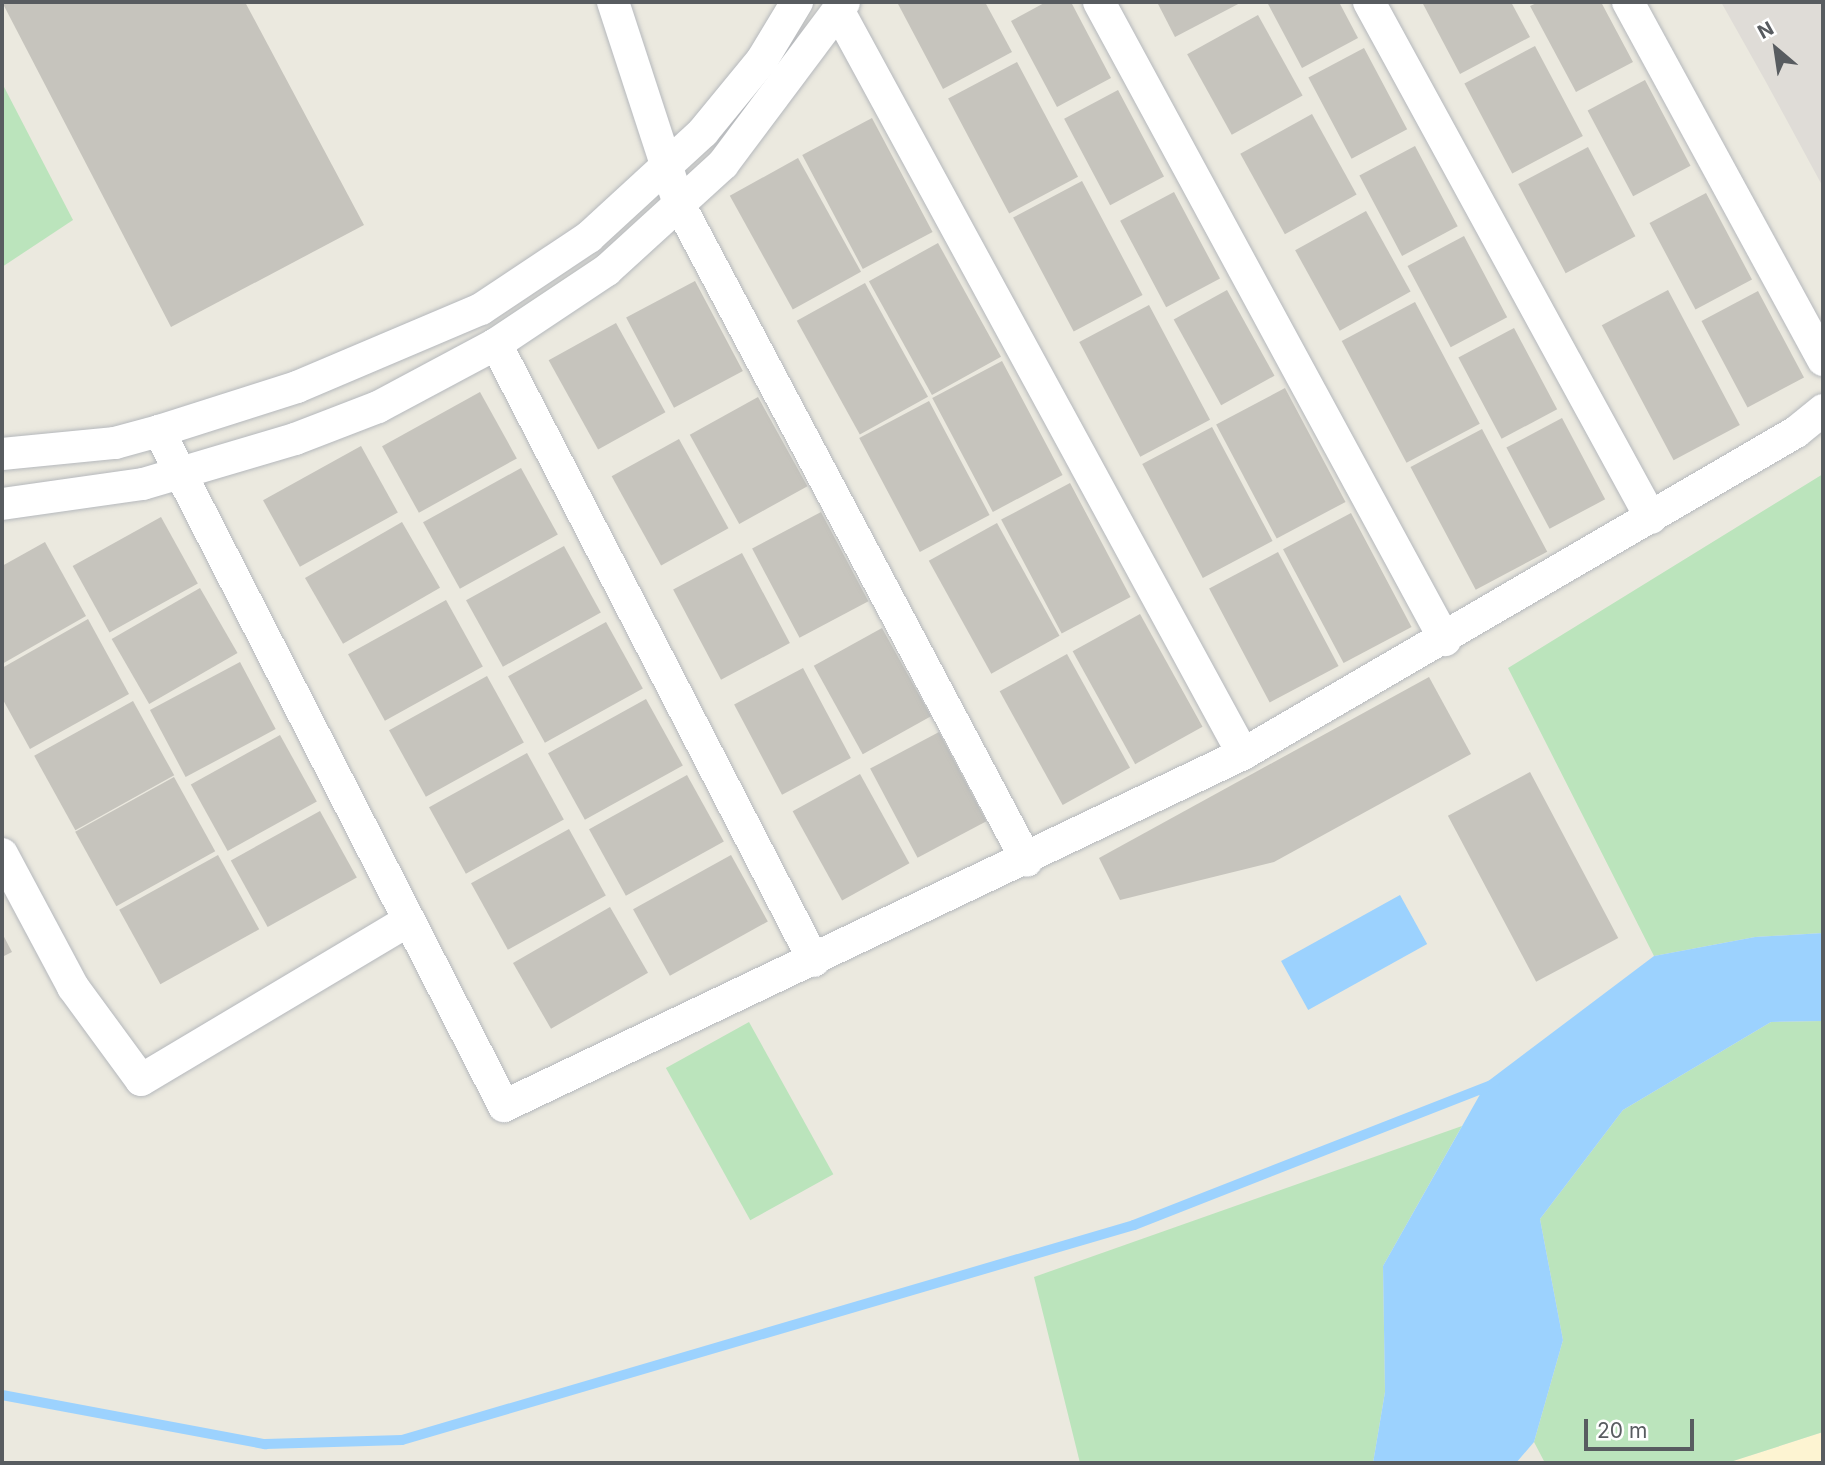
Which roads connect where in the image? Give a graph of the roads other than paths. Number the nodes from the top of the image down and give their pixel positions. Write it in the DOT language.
graph roads {
  1 [pos="613,2"];
  2 [pos="797,2"];
  3 [pos="1100,2"];
  4 [pos="1369,2"];
  5 [pos="1628,2"];
  6 [pos="841,6"];
  7 [pos="663,169"];
  8 [pos="679,204"];
  9 [pos="496,344"];
  10 [pos="1823,360"];
  11 [pos="1823,410"];
  12 [pos="159,431"];
  13 [pos="2,454"];
  14 [pos="183,473"];
  15 [pos="2,504"];
  16 [pos="1651,518"];
  17 [pos="1445,640"];
  18 [pos="1243,754"];
  19 [pos="2,854"];
  20 [pos="1027,861"];
  21 [pos="409,920"];
  22 [pos="814,961"];
  1 -- 7 [label="street"];
  2 -- 7 [label="street"];
  3 -- 17 [label="street"];
  4 -- 16 [label="street"];
  5 -- 10 [label="street"];
  6 -- 8 [label="street"];
  6 -- 18 [label="street"];
  7 -- 8 [label="street"];
  7 -- 12 [label="street"];
  8 -- 9 [label="street"];
  8 -- 20 [label="street"];
  9 -- 14 [label="street"];
  9 -- 22 [label="street"];
  11 -- 16 [label="street"];
  12 -- 13 [label="street"];
  12 -- 14 [label="street"];
  14 -- 15 [label="street"];
  14 -- 21 [label="street"];
  16 -- 17 [label="street"];
  17 -- 18 [label="street"];
  18 -- 20 [label="street"];
  19 -- 21 [label="street"];
  20 -- 22 [label="street"];
  21 -- 22 [label="street"];
}
